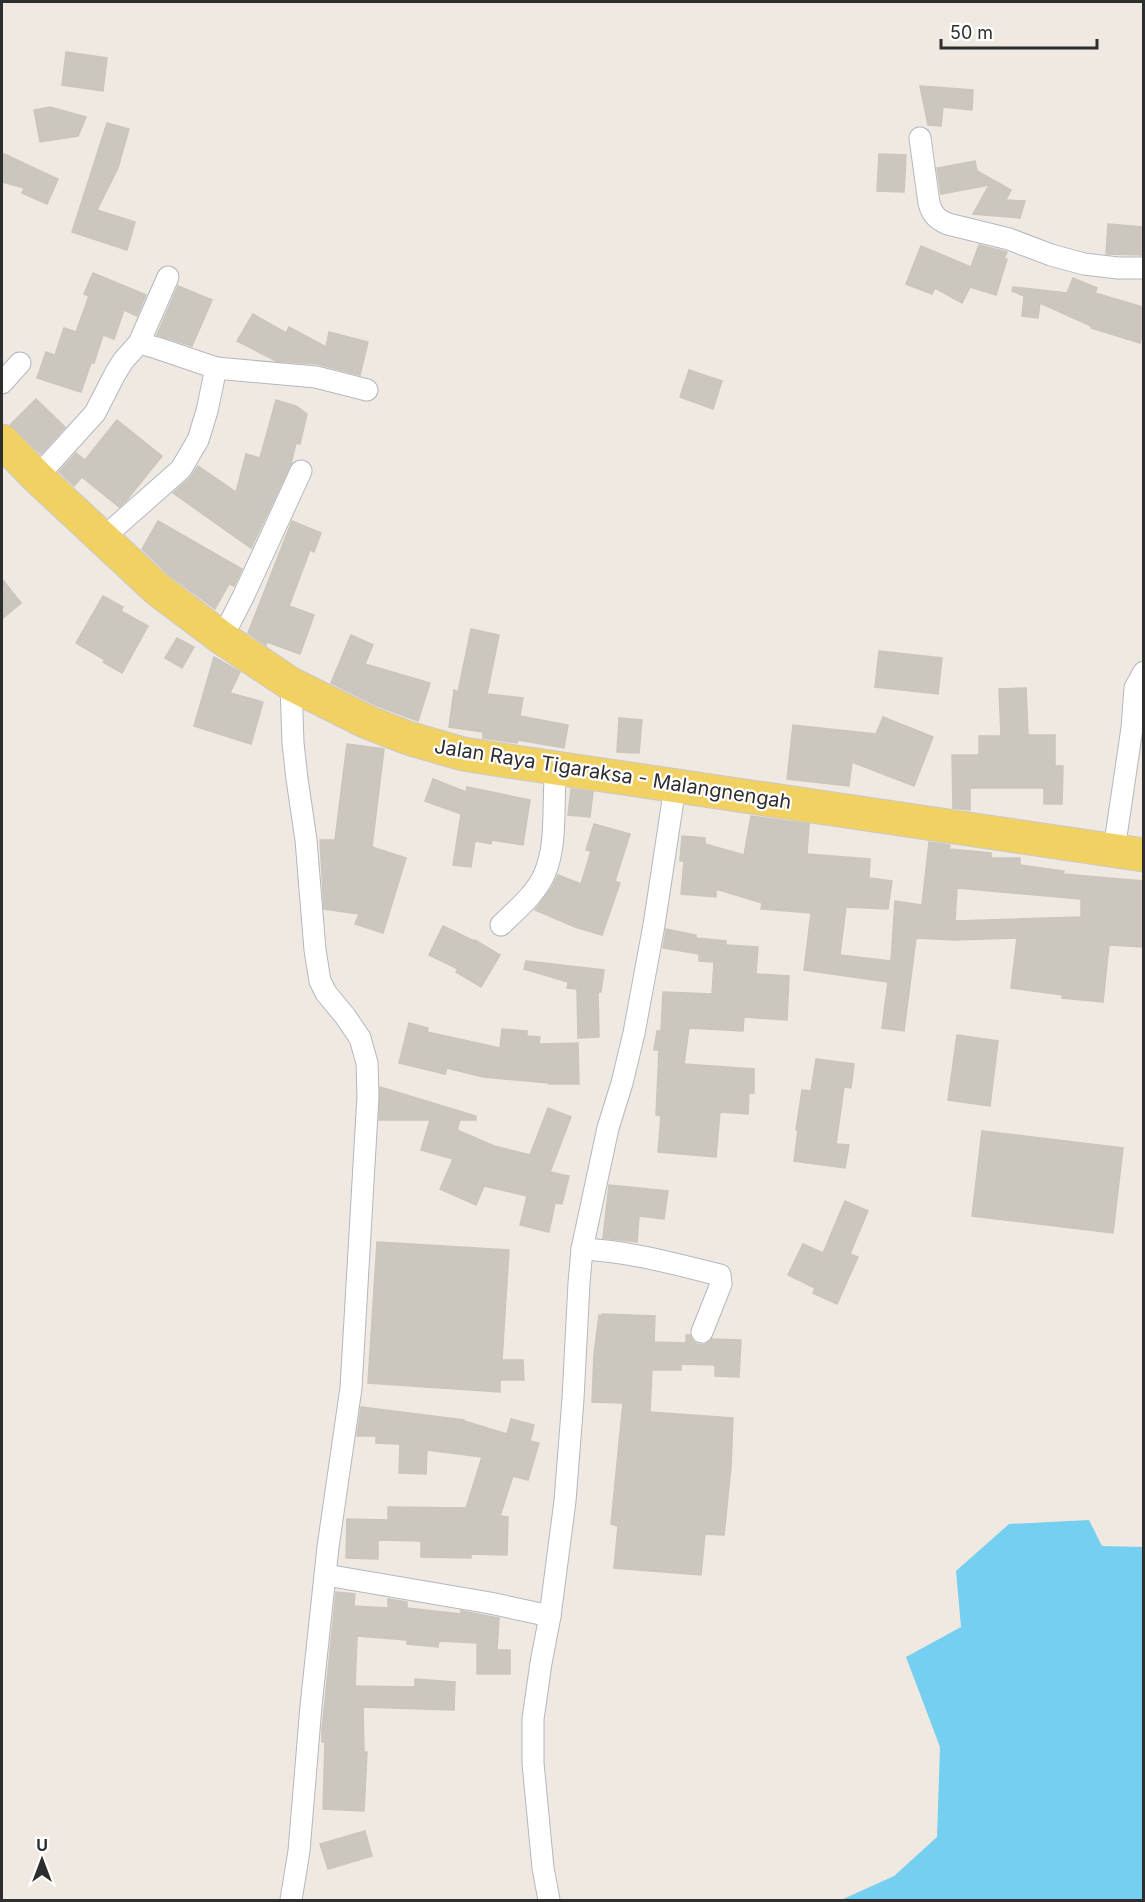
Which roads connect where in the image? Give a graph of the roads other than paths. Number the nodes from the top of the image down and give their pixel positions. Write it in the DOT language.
graph roads {
  1 [pos="920,138"];
  2 [pos="1143,268"];
  3 [pos="168,277"];
  4 [pos="139,343"];
  5 [pos="21,363"];
  6 [pos="216,368"];
  7 [pos="2,383"];
  8 [pos="367,390"];
  9 [pos="2,441"];
  10 [pos="301,471"];
  11 [pos="37,477"];
  12 [pos="103,538"];
  13 [pos="222,638"];
  14 [pos="1143,672"];
  15 [pos="291,684"];
  16 [pos="556,768"];
  17 [pos="675,787"];
  18 [pos="1129,853"];
  19 [pos="501,925"];
  20 [pos="582,1249"];
  21 [pos="702,1332"];
  22 [pos="326,1575"];
  23 [pos="550,1616"];
  24 [pos="291,1900"];
  25 [pos="549,1900"];
  1 -- 2 [label="street"];
  3 -- 4 [label="street"];
  4 -- 6 [label="street"];
  4 -- 11 [label="street"];
  5 -- 7 [label="street"];
  6 -- 8 [label="street"];
  6 -- 12 [label="street"];
  9 -- 11 [label="main road, Jalan Raya Tigaraksa - Malangnengah"];
  10 -- 13 [label="street"];
  11 -- 12 [label="main road, Jalan Raya Tigaraksa - Malangnengah"];
  12 -- 13 [label="main road, Jalan Raya Tigaraksa - Malangnengah"];
  13 -- 15 [label="main road, Jalan Raya Tigaraksa - Malangnengah"];
  14 -- 18 [label="street"];
  15 -- 16 [label="main road, Jalan Raya Tigaraksa - Malangnengah"];
  15 -- 22 [label="street"];
  16 -- 17 [label="main road, Jalan Raya Tigaraksa - Malangnengah"];
  16 -- 19 [label="street"];
  17 -- 18 [label="main road, Jalan Raya Tigaraksa - Malangnengah"];
  17 -- 20 [label="street"];
  20 -- 21 [label="street"];
  20 -- 23 [label="street"];
  22 -- 23 [label="street"];
  22 -- 24 [label="street"];
  23 -- 25 [label="street"];
}
